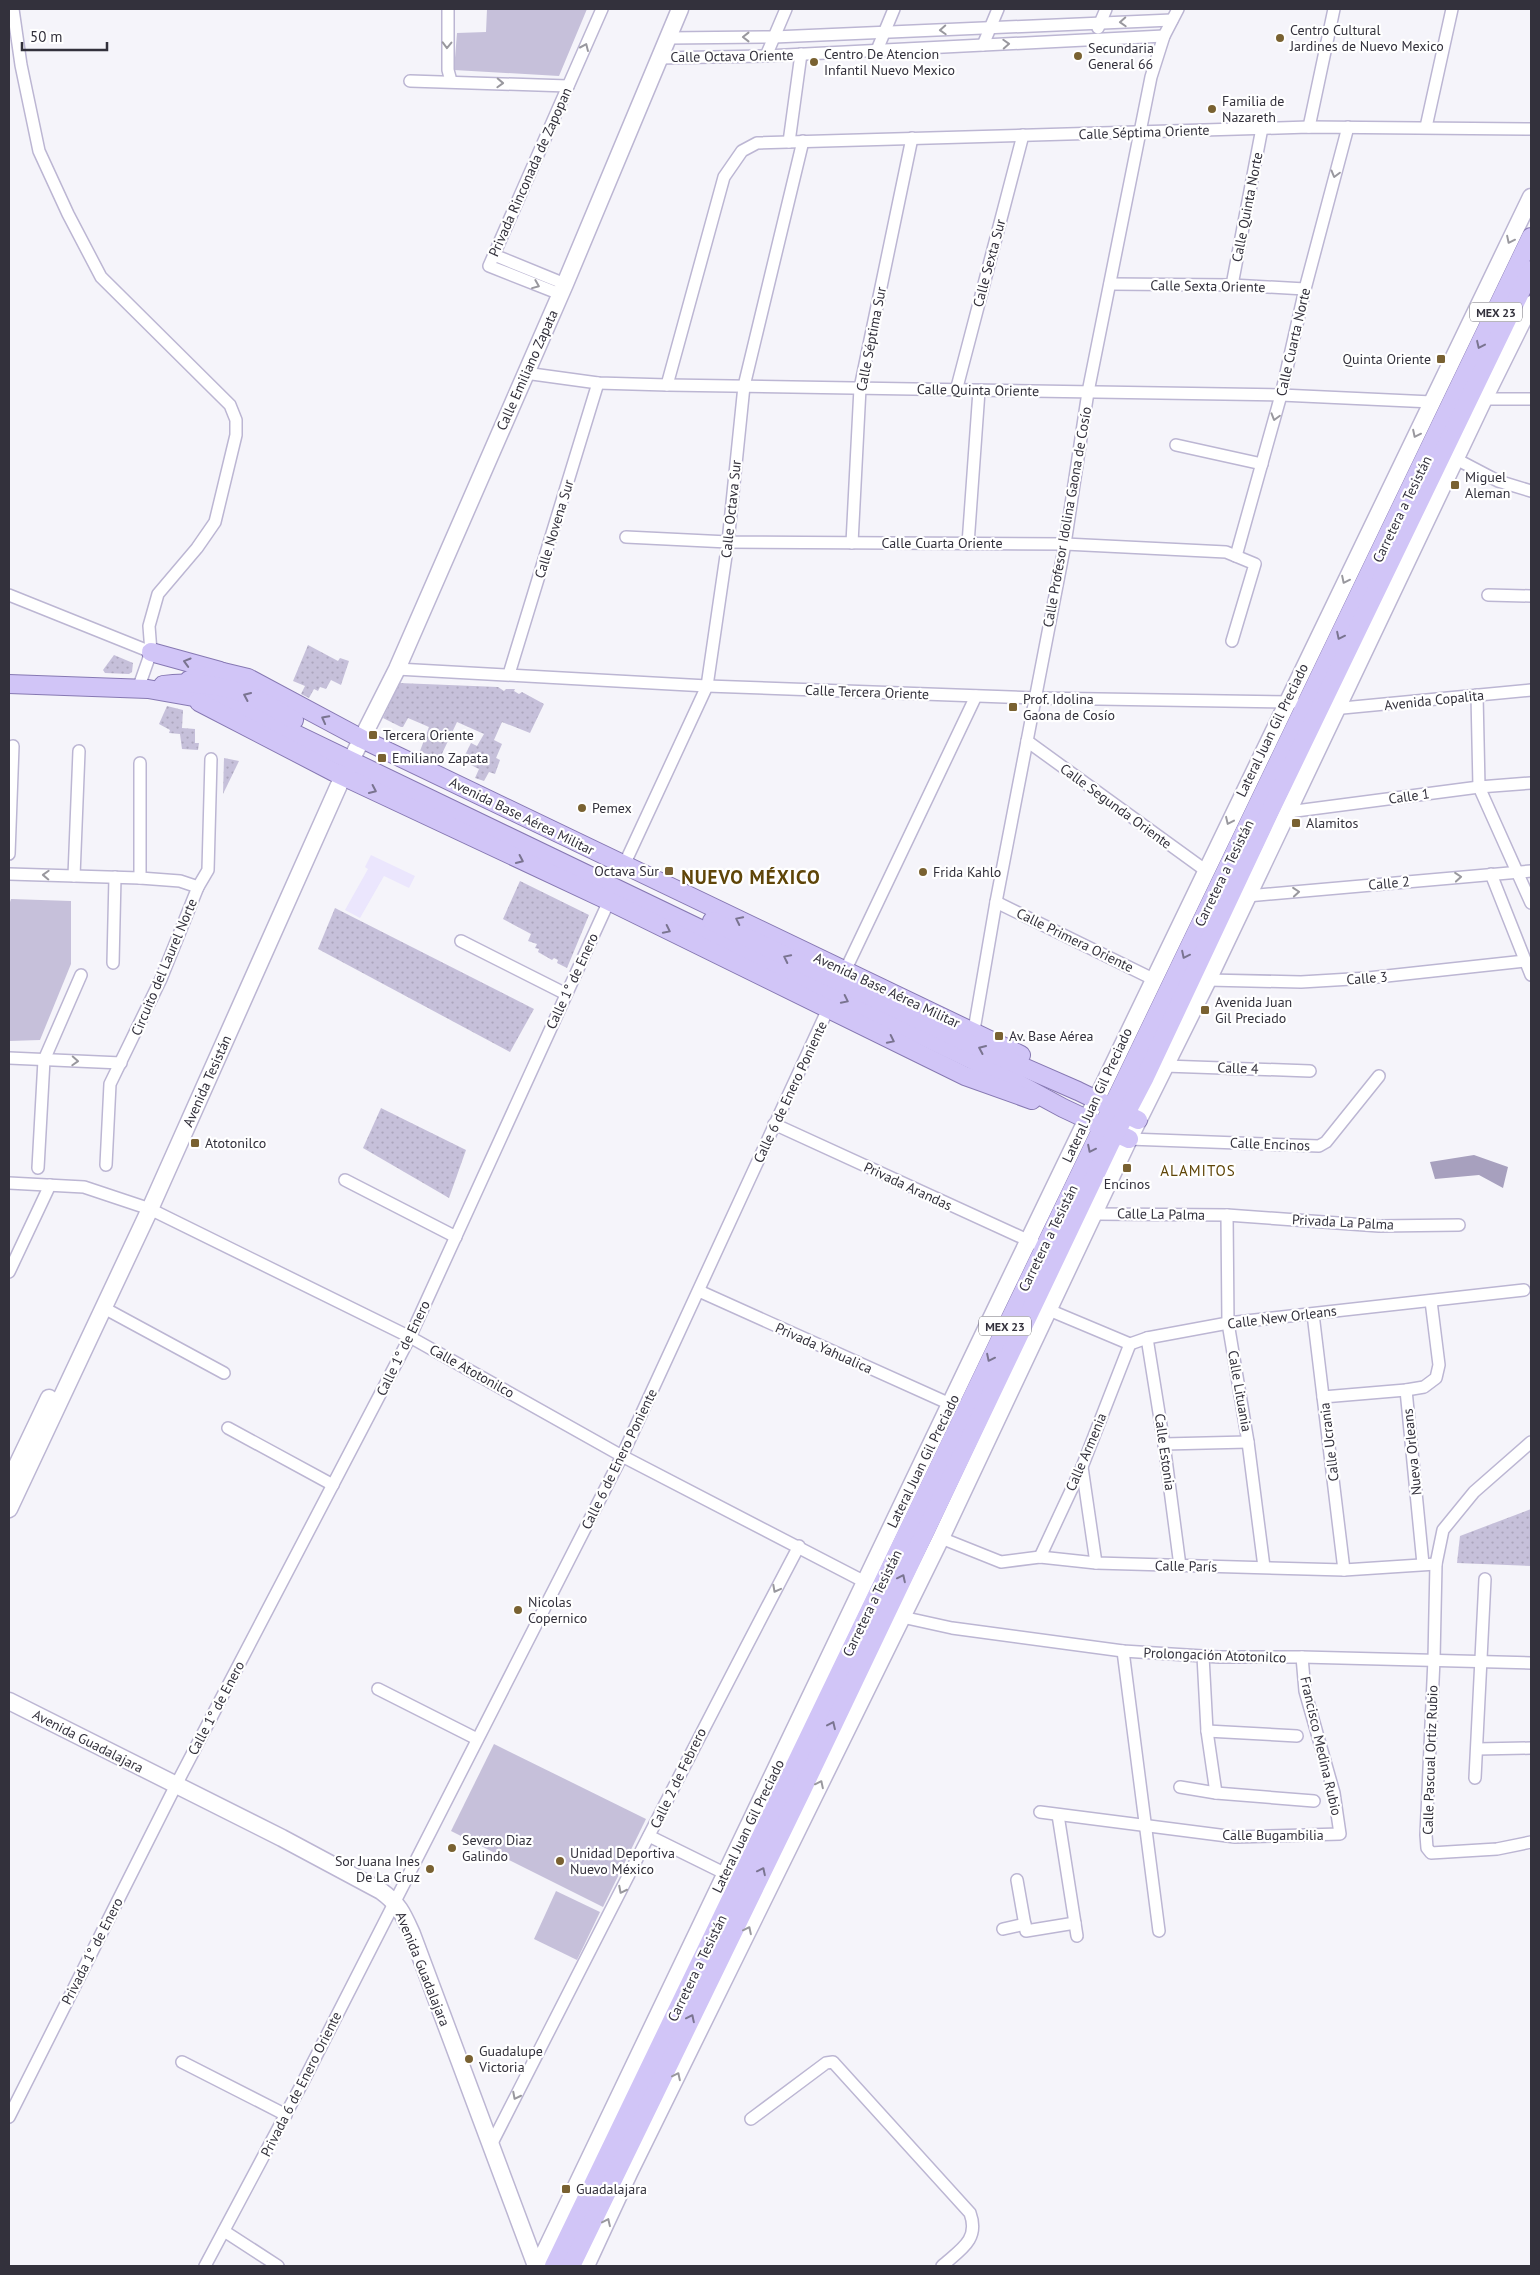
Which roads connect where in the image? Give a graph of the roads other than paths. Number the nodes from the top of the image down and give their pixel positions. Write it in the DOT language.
graph roads {
  1 [pos="13,9"];
  2 [pos="448,9"];
  3 [pos="602,9"];
  4 [pos="680,9"];
  5 [pos="786,9"];
  6 [pos="894,9"];
  7 [pos="998,9"];
  8 [pos="1106,9"];
  9 [pos="1178,9"];
  10 [pos="1334,9"];
  11 [pos="1452,9"];
  12 [pos="1172,20"];
  13 [pos="1100,23"];
  14 [pos="990,28"];
  15 [pos="884,32"];
  16 [pos="1164,36"];
  17 [pos="774,37"];
  18 [pos="668,38"];
  19 [pos="1093,39"];
  20 [pos="983,45"];
  21 [pos="877,50"];
  22 [pos="801,54"];
  23 [pos="766,56"];
  24 [pos="660,58"];
  25 [pos="410,81"];
  26 [pos="451,81"];
  27 [pos="568,86"];
  28 [pos="1426,126"];
  29 [pos="1309,127"];
  30 [pos="1348,127"];
  31 [pos="1262,128"];
  32 [pos="1531,129"];
  33 [pos="1141,132"];
  34 [pos="1023,135"];
  35 [pos="912,138"];
  36 [pos="789,142"];
  37 [pos="803,142"];
  38 [pos="1531,197"];
  39 [pos="1531,237"];
  40 [pos="494,255"];
  41 [pos="1531,270"];
  42 [pos="1110,284"];
  43 [pos="1232,285"];
  44 [pos="562,289"];
  45 [pos="1305,289"];
  46 [pos="1531,304"];
  47 [pos="525,373"];
  48 [pos="598,383"];
  49 [pos="668,386"];
  50 [pos="744,386"];
  51 [pos="860,388"];
  52 [pos="956,391"];
  53 [pos="979,391"];
  54 [pos="1088,392"];
  55 [pos="1281,395"];
  56 [pos="1484,399"];
  57 [pos="1531,399"];
  58 [pos="1432,402"];
  59 [pos="1176,445"];
  60 [pos="1456,459"];
  61 [pos="1262,464"];
  62 [pos="1531,491"];
  63 [pos="626,537"];
  64 [pos="728,542"];
  65 [pos="852,543"];
  66 [pos="968,544"];
  67 [pos="1065,544"];
  68 [pos="1236,556"];
  69 [pos="9,595"];
  70 [pos="1488,595"];
  71 [pos="1531,596"];
  72 [pos="1232,641"];
  73 [pos="151,652"];
  74 [pos="397,669"];
  75 [pos="223,672"];
  76 [pos="509,674"];
  77 [pos="175,683"];
  78 [pos="9,684"];
  79 [pos="708,686"];
  80 [pos="143,689"];
  81 [pos="1531,690"];
  82 [pos="1477,695"];
  83 [pos="976,696"];
  84 [pos="189,697"];
  85 [pos="1035,698"];
  86 [pos="1286,701"];
  87 [pos="1313,705"];
  88 [pos="1337,710"];
  89 [pos="1027,741"];
  90 [pos="13,746"];
  91 [pos="355,746"];
  92 [pos="79,751"];
  93 [pos="211,759"];
  94 [pos="140,763"];
  95 [pos="339,774"];
  96 [pos="1531,783"];
  97 [pos="1479,787"];
  98 [pos="1288,812"];
  99 [pos="9,854"];
  100 [pos="624,865"];
  101 [pos="1205,870"];
  102 [pos="1531,870"];
  103 [pos="1517,872"];
  104 [pos="9,874"];
  105 [pos="1491,874"];
  106 [pos="74,876"];
  107 [pos="115,876"];
  108 [pos="140,878"];
  109 [pos="198,887"];
  110 [pos="1247,896"];
  111 [pos="608,902"];
  112 [pos="996,902"];
  113 [pos="1531,903"];
  114 [pos="460,941"];
  115 [pos="1525,961"];
  116 [pos="113,963"];
  117 [pos="845,972"];
  118 [pos="81,975"];
  119 [pos="1531,975"];
  120 [pos="1153,979"];
  121 [pos="1208,980"];
  122 [pos="566,994"];
  123 [pos="828,1010"];
  124 [pos="974,1030"];
  125 [pos="9,1058"];
  126 [pos="44,1060"];
  127 [pos="121,1064"];
  128 [pos="1165,1066"];
  129 [pos="1310,1071"];
  130 [pos="1379,1076"];
  131 [pos="1078,1091"];
  132 [pos="1094,1099"];
  133 [pos="1063,1108"];
  134 [pos="1125,1114"];
  135 [pos="1086,1118"];
  136 [pos="774,1124"];
  137 [pos="1116,1132"];
  138 [pos="106,1165"];
  139 [pos="38,1168"];
  140 [pos="345,1180"];
  141 [pos="9,1183"];
  142 [pos="50,1185"];
  143 [pos="146,1207"];
  144 [pos="1095,1214"];
  145 [pos="1227,1215"];
  146 [pos="1459,1225"];
  147 [pos="456,1237"];
  148 [pos="1035,1244"];
  149 [pos="9,1272"];
  150 [pos="1524,1290"];
  151 [pos="699,1291"];
  152 [pos="1431,1301"];
  153 [pos="104,1308"];
  154 [pos="1049,1310"];
  155 [pos="1313,1314"];
  156 [pos="1228,1323"];
  157 [pos="410,1336"];
  158 [pos="1147,1338"];
  159 [pos="1130,1344"];
  160 [pos="224,1373"];
  161 [pos="1406,1390"];
  162 [pos="1323,1397"];
  163 [pos="950,1404"];
  164 [pos="228,1428"];
  165 [pos="1248,1442"];
  166 [pos="1531,1442"];
  167 [pos="1164,1444"];
  168 [pos="622,1456"];
  169 [pos="1082,1467"];
  170 [pos="9,1482"];
  171 [pos="333,1485"];
  172 [pos="9,1509"];
  173 [pos="941,1538"];
  174 [pos="799,1546"];
  175 [pos="1040,1558"];
  176 [pos="1096,1563"];
  177 [pos="1423,1564"];
  178 [pos="1436,1564"];
  179 [pos="1180,1566"];
  180 [pos="1264,1567"];
  181 [pos="1344,1570"];
  182 [pos="1485,1579"];
  183 [pos="865,1582"];
  184 [pos="902,1617"];
  185 [pos="1123,1652"];
  186 [pos="1203,1656"];
  187 [pos="1302,1657"];
  188 [pos="1434,1659"];
  189 [pos="1481,1661"];
  190 [pos="1531,1663"];
  191 [pos="825,1684"];
  192 [pos="378,1689"];
  193 [pos="9,1701"];
  194 [pos="1208,1731"];
  195 [pos="1297,1736"];
  196 [pos="477,1739"];
  197 [pos="1531,1748"];
  198 [pos="1477,1749"];
  199 [pos="1475,1778"];
  200 [pos="176,1785"];
  201 [pos="1180,1787"];
  202 [pos="1216,1793"];
  203 [pos="1314,1801"];
  204 [pos="1040,1812"];
  205 [pos="1058,1814"];
  206 [pos="1145,1826"];
  207 [pos="1340,1834"];
  208 [pos="649,1836"];
  209 [pos="1531,1842"];
  210 [pos="726,1874"];
  211 [pos="1017,1880"];
  212 [pos="394,1900"];
  213 [pos="1075,1923"];
  214 [pos="1025,1924"];
  215 [pos="1003,1929"];
  216 [pos="1159,1932"];
  217 [pos="1077,1936"];
  218 [pos="182,2062"];
  219 [pos="286,2115"];
  220 [pos="9,2117"];
  221 [pos="750,2119"];
  222 [pos="491,2145"];
  223 [pos="224,2231"];
  224 [pos="528,2249"];
  225 [pos="205,2266"];
  226 [pos="278,2266"];
  227 [pos="530,2266"];
  228 [pos="537,2266"];
  229 [pos="554,2266"];
  230 [pos="571,2266"];
  231 [pos="586,2266"];
  232 [pos="942,2266"];
  1 -- 73 [label="street"];
  2 -- 26 [label="street, one-way"];
  27 -- 3 [label="street, Privada Rinconada de Zapopan, one-way"];
  4 -- 18 [label="main road, Calle Emiliano Zapata"];
  5 -- 17 [label="street"];
  6 -- 15 [label="street"];
  7 -- 14 [label="street"];
  8 -- 13 [label="street"];
  9 -- 12 [label="street, Calle Profesor Idolina Gaona de Cosío"];
  10 -- 29 [label="street"];
  11 -- 28 [label="street"];
  12 -- 13 [label="street, Calle Octava Oriente, one-way"];
  12 -- 16 [label="street, Calle Profesor Idolina Gaona de Cosío"];
  13 -- 14 [label="street, Calle Octava Oriente"];
  13 -- 19 [label="street"];
  14 -- 15 [label="street, Calle Octava Oriente, one-way"];
  14 -- 20 [label="street"];
  15 -- 17 [label="street, Calle Octava Oriente"];
  15 -- 21 [label="street"];
  16 -- 19 [label="street, Calle Octava Oriente"];
  16 -- 33 [label="street, Calle Profesor Idolina Gaona de Cosío"];
  17 -- 18 [label="street, Calle Octava Oriente, one-way"];
  17 -- 23 [label="street"];
  18 -- 24 [label="main road, Calle Emiliano Zapata"];
  20 -- 19 [label="street, Calle Octava Oriente, one-way"];
  20 -- 21 [label="street, Calle Octava Oriente"];
  21 -- 22 [label="street, Calle Octava Oriente"];
  22 -- 23 [label="street, Calle Octava Oriente"];
  22 -- 36 [label="street"];
  23 -- 24 [label="street, Calle Octava Oriente"];
  24 -- 44 [label="main road, Calle Emiliano Zapata"];
  25 -- 26 [label="street"];
  26 -- 27 [label="street, one-way"];
  27 -- 40 [label="street, Privada Rinconada de Zapopan"];
  28 -- 30 [label="street, Calle Séptima Oriente"];
  28 -- 32 [label="street, Calle Séptima Oriente"];
  29 -- 30 [label="street, Calle Séptima Oriente"];
  29 -- 31 [label="street, Calle Séptima Oriente"];
  30 -- 45 [label="street, Calle Cuarta Norte, one-way"];
  31 -- 33 [label="street, Calle Séptima Oriente"];
  31 -- 43 [label="street, Calle Quinta Norte"];
  33 -- 34 [label="street, Calle Séptima Oriente"];
  33 -- 42 [label="street, Calle Profesor Idolina Gaona de Cosío"];
  34 -- 35 [label="street, Calle Séptima Oriente"];
  34 -- 52 [label="street, Calle Sexta Sur"];
  35 -- 37 [label="street, Calle Séptima Oriente"];
  35 -- 51 [label="street, Calle Séptima Sur"];
  36 -- 37 [label="street, Calle Séptima Oriente"];
  36 -- 49 [label="street, Calle Séptima Oriente"];
  37 -- 50 [label="street, Calle Octava Sur"];
  38 -- 58 [label="main road, Lateral Juan Gil Preciado, one-way"];
  39 -- 87 [label="main road, Carretera a Tesistán / MEX 23, one-way"];
  40 -- 44 [label="street"];
  40 -- 44 [label="street, Privada Rinconada de Zapopan, one-way"];
  41 -- 87 [label="main road, Carretera a Tesistán / MEX 23"];
  42 -- 43 [label="street, Calle Sexta Oriente"];
  42 -- 54 [label="street, Calle Profesor Idolina Gaona de Cosío"];
  43 -- 45 [label="street, Calle Sexta Oriente"];
  44 -- 47 [label="main road, Calle Emiliano Zapata"];
  45 -- 55 [label="street, Calle Cuarta Norte"];
  46 -- 56 [label="main road"];
  47 -- 48 [label="street, Calle Quinta Oriente"];
  47 -- 74 [label="main road, Calle Emiliano Zapata"];
  48 -- 49 [label="street, Calle Quinta Oriente"];
  48 -- 76 [label="street, Calle Novena Sur"];
  49 -- 50 [label="street, Calle Quinta Oriente"];
  50 -- 51 [label="street, Calle Quinta Oriente"];
  50 -- 64 [label="street, Calle Octava Sur"];
  51 -- 52 [label="street, Calle Quinta Oriente"];
  51 -- 65 [label="street, Calle Séptima Sur"];
  52 -- 53 [label="street, Calle Quinta Oriente"];
  53 -- 54 [label="street, Calle Quinta Oriente"];
  53 -- 66 [label="street"];
  54 -- 55 [label="street, Calle Quinta Oriente"];
  54 -- 67 [label="street, Calle Profesor Idolina Gaona de Cosío"];
  55 -- 58 [label="street, Calle Quinta Oriente"];
  55 -- 61 [label="street, Calle Cuarta Norte, one-way"];
  56 -- 57 [label="street"];
  56 -- 60 [label="main road"];
  58 -- 86 [label="main road, Lateral Juan Gil Preciado, one-way"];
  59 -- 61 [label="street"];
  60 -- 62 [label="street"];
  60 -- 88 [label="main road"];
  61 -- 68 [label="street, Calle Cuarta Norte"];
  63 -- 64 [label="street, Calle Cuarta Oriente"];
  64 -- 65 [label="street, Calle Cuarta Oriente"];
  64 -- 79 [label="street, Calle Octava Sur"];
  65 -- 66 [label="street, Calle Cuarta Oriente"];
  66 -- 67 [label="street, Calle Cuarta Oriente"];
  67 -- 68 [label="street, Calle Cuarta Oriente"];
  67 -- 85 [label="street, Calle Profesor Idolina Gaona de Cosío"];
  68 -- 72 [label="street, Calle Cuarta Oriente"];
  69 -- 73 [label="street"];
  70 -- 71 [label="street"];
  75 -- 73 [label="main road, one-way"];
  73 -- 80 [label="street"];
  74 -- 76 [label="street, Calle Tercera Oriente"];
  74 -- 91 [label="main road, Calle Emiliano Zapata"];
  75 -- 77 [label="main road, Avenida Base Aérea Militar"];
  91 -- 75 [label="main road, Avenida Base Aérea Militar, one-way"];
  76 -- 79 [label="street, Calle Tercera Oriente"];
  77 -- 80 [label="main road, Avenida Base Aérea Militar"];
  91 -- 77 [label="main road, Avenida Base Aérea Militar, one-way"];
  78 -- 80 [label="main road, Avenida Base Aérea Militar"];
  79 -- 83 [label="street, Calle Tercera Oriente"];
  79 -- 100 [label="street, Calle Octava Sur"];
  80 -- 84 [label="main road, Avenida Base Aérea Militar"];
  81 -- 82 [label="street, Avenida Copalita"];
  82 -- 88 [label="street, Avenida Copalita"];
  82 -- 97 [label="street"];
  83 -- 85 [label="street, Calle Tercera Oriente"];
  83 -- 117 [label="street"];
  84 -- 91 [label="main road, Avenida Base Aérea Militar"];
  84 -- 95 [label="main road, Avenida Base Aérea Militar"];
  85 -- 86 [label="street, Calle Tercera Oriente"];
  85 -- 89 [label="street, Calle Profesor Idolina Gaona de Cosío"];
  86 -- 87 [label="street, Calle Tercera Oriente"];
  86 -- 101 [label="main road, Lateral Juan Gil Preciado, one-way"];
  87 -- 88 [label="street, Calle Tercera Oriente"];
  87 -- 134 [label="main road, Carretera a Tesistán / MEX 23"];
  88 -- 98 [label="main road"];
  89 -- 101 [label="street, Calle Segunda Oriente"];
  89 -- 112 [label="street, Calle Profesor Idolina Gaona de Cosío"];
  90 -- 99 [label="street"];
  91 -- 95 [label="main road, Avenida Tesistán"];
  91 -- 100 [label="main road, Avenida Base Aérea Militar"];
  131 -- 91 [label="main road, Avenida Base Aérea Militar, one-way"];
  91 -- 133 [label="main road, Avenida Base Aérea Militar, one-way"];
  92 -- 106 [label="street"];
  93 -- 109 [label="street"];
  94 -- 108 [label="street"];
  95 -- 111 [label="main road, Avenida Base Aérea Militar, one-way"];
  95 -- 143 [label="main road, Avenida Tesistán"];
  96 -- 97 [label="street, Calle 1"];
  97 -- 98 [label="street, Calle 1"];
  97 -- 103 [label="street"];
  98 -- 110 [label="main road"];
  117 -- 100 [label="main road, Avenida Base Aérea Militar, one-way"];
  101 -- 120 [label="main road, Lateral Juan Gil Preciado"];
  102 -- 103 [label="street, Calle 2"];
  103 -- 105 [label="street, Calle 2"];
  103 -- 113 [label="street"];
  106 -- 104 [label="street, Circuito del Laurel Norte, one-way"];
  110 -- 105 [label="street, Calle 2, one-way"];
  105 -- 115 [label="street"];
  106 -- 107 [label="street, Circuito del Laurel Norte"];
  107 -- 108 [label="street, Circuito del Laurel Norte"];
  107 -- 116 [label="street"];
  108 -- 109 [label="street, Circuito del Laurel Norte"];
  109 -- 127 [label="street, Circuito del Laurel Norte"];
  110 -- 121 [label="main road"];
  111 -- 122 [label="street, Calle 1° de Enero"];
  111 -- 123 [label="main road, Avenida Base Aérea Militar, one-way"];
  112 -- 120 [label="street, Calle Primera Oriente"];
  112 -- 124 [label="street, Calle Profesor Idolina Gaona de Cosío"];
  114 -- 122 [label="street"];
  115 -- 119 [label="street"];
  115 -- 121 [label="street, Calle 3"];
  117 -- 124 [label="main road, Avenida Base Aérea Militar"];
  118 -- 126 [label="street"];
  120 -- 132 [label="main road, Lateral Juan Gil Preciado"];
  121 -- 128 [label="main road"];
  122 -- 147 [label="street, Calle 1° de Enero"];
  123 -- 133 [label="main road, Avenida Base Aérea Militar, one-way"];
  123 -- 136 [label="street, Calle 6 de Enero Poniente"];
  124 -- 131 [label="main road, Avenida Base Aérea Militar"];
  125 -- 126 [label="street"];
  126 -- 127 [label="street, one-way"];
  126 -- 139 [label="street"];
  127 -- 138 [label="street, Circuito del Laurel Norte"];
  128 -- 129 [label="street, Calle 4"];
  128 -- 134 [label="main road"];
  130 -- 137 [label="street, Calle Encinos"];
  131 -- 132 [label="main road, Avenida Base Aérea Militar"];
  132 -- 134 [label="main road, Avenida Base Aérea Militar"];
  132 -- 135 [label="main road, Lateral Juan Gil Preciado"];
  133 -- 135 [label="main road, Avenida Base Aérea Militar"];
  134 -- 137 [label="main road, Carretera a Tesistán / MEX 23"];
  135 -- 137 [label="main road, Avenida Base Aérea Militar"];
  135 -- 148 [label="main road, Lateral Juan Gil Preciado"];
  136 -- 148 [label="street, Privada Arandas"];
  136 -- 151 [label="street, Calle 6 de Enero Poniente"];
  137 -- 144 [label="main road"];
  137 -- 148 [label="main road, Carretera a Tesistán / MEX 23, one-way"];
  230 -- 137 [label="main road, Carretera a Tesistán / MEX 23, one-way"];
  140 -- 147 [label="street"];
  141 -- 142 [label="street, Calle Atotonilco"];
  142 -- 143 [label="street, Calle Atotonilco"];
  142 -- 149 [label="street"];
  143 -- 153 [label="main road, Avenida Tesistán"];
  143 -- 157 [label="street, Calle Atotonilco"];
  143 -- 170 [label="main road, Avenida Tesistán"];
  144 -- 145 [label="street, Calle La Palma"];
  144 -- 154 [label="main road"];
  145 -- 146 [label="street, Privada La Palma"];
  145 -- 156 [label="street, Calle Lituania"];
  147 -- 157 [label="street, Calle 1° de Enero"];
  148 -- 163 [label="main road, Lateral Juan Gil Preciado"];
  148 -- 191 [label="main road, Carretera a Tesistán / MEX 23, one-way"];
  150 -- 152 [label="street, Calle New Orleans"];
  151 -- 163 [label="street, Privada Yahualica"];
  151 -- 168 [label="street, Calle 6 de Enero Poniente"];
  152 -- 155 [label="street, Calle New Orleans"];
  152 -- 161 [label="street, Nueva Orleans"];
  153 -- 160 [label="street"];
  153 -- 172 [label="main road, Avenida Tesistán"];
  154 -- 159 [label="street"];
  154 -- 173 [label="main road"];
  155 -- 156 [label="street, Calle New Orleans"];
  155 -- 162 [label="street, Calle Ucrania"];
  156 -- 158 [label="street, Calle New Orleans"];
  156 -- 165 [label="street, Calle Lituania"];
  157 -- 168 [label="street, Calle Atotonilco"];
  157 -- 171 [label="street, Calle 1° de Enero"];
  158 -- 159 [label="street, Calle New Orleans"];
  158 -- 167 [label="street, Calle Estonia"];
  159 -- 169 [label="street, Calle Armenia"];
  161 -- 162 [label="street"];
  161 -- 177 [label="street, Nueva Orleans"];
  162 -- 181 [label="street, Calle Ucrania"];
  163 -- 183 [label="main road, Lateral Juan Gil Preciado"];
  164 -- 171 [label="street"];
  165 -- 167 [label="street"];
  165 -- 180 [label="street, Calle Lituania"];
  166 -- 178 [label="street, Calle Pascual Ortiz Rubio"];
  167 -- 179 [label="street, Calle Estonia"];
  168 -- 174 [label="street, Calle Atotonilco"];
  168 -- 196 [label="street, Calle 6 de Enero Poniente"];
  169 -- 175 [label="street, Calle Armenia"];
  169 -- 176 [label="street"];
  171 -- 200 [label="street, Calle 1° de Enero"];
  173 -- 175 [label="street, Calle París"];
  173 -- 184 [label="main road"];
  174 -- 183 [label="street, Calle Atotonilco"];
  174 -- 208 [label="street, Calle 2 de Febrero, one-way"];
  175 -- 176 [label="street, Calle París"];
  176 -- 179 [label="street, Calle París"];
  177 -- 178 [label="street, Calle París"];
  177 -- 181 [label="street, Calle París"];
  178 -- 188 [label="street, Calle Pascual Ortiz Rubio"];
  179 -- 180 [label="street, Calle París"];
  180 -- 181 [label="street, Calle París"];
  182 -- 189 [label="street"];
  183 -- 191 [label="main road, Lateral Juan Gil Preciado"];
  184 -- 185 [label="street, Prolongación Atotonilco"];
  231 -- 184 [label="main road, one-way"];
  185 -- 186 [label="street, Prolongación Atotonilco"];
  185 -- 206 [label="street"];
  186 -- 187 [label="street, Prolongación Atotonilco"];
  186 -- 194 [label="street"];
  187 -- 188 [label="street, Prolongación Atotonilco"];
  187 -- 207 [label="street, Francisco Medina Rubio"];
  188 -- 189 [label="street, Prolongación Atotonilco"];
  188 -- 209 [label="street, Calle Pascual Ortiz Rubio"];
  189 -- 190 [label="street, Prolongación Atotonilco"];
  189 -- 198 [label="street"];
  191 -- 210 [label="main road, Lateral Juan Gil Preciado"];
  191 -- 229 [label="main road, Carretera a Tesistán / MEX 23"];
  192 -- 196 [label="street"];
  193 -- 200 [label="main road, Avenida Guadalajara"];
  194 -- 195 [label="street"];
  194 -- 202 [label="street"];
  196 -- 212 [label="street, Calle 6 de Enero Poniente"];
  197 -- 198 [label="street"];
  198 -- 199 [label="street"];
  200 -- 212 [label="main road, Avenida Guadalajara"];
  200 -- 220 [label="street, Privada 1° de Enero"];
  201 -- 202 [label="street"];
  202 -- 203 [label="street"];
  204 -- 205 [label="street, Calle Bugambilia"];
  205 -- 206 [label="street, Calle Bugambilia"];
  205 -- 213 [label="street"];
  206 -- 207 [label="street, Calle Bugambilia"];
  206 -- 216 [label="street"];
  208 -- 210 [label="street"];
  208 -- 222 [label="street, Calle 2 de Febrero, one-way"];
  210 -- 228 [label="main road, Lateral Juan Gil Preciado"];
  211 -- 214 [label="street"];
  212 -- 219 [label="street, Privada 6 de Enero Oriente"];
  212 -- 222 [label="main road, Avenida Guadalajara"];
  213 -- 214 [label="street"];
  213 -- 217 [label="street"];
  214 -- 215 [label="street"];
  218 -- 219 [label="street"];
  219 -- 223 [label="street, Privada 6 de Enero Oriente"];
  221 -- 232 [label="street"];
  222 -- 224 [label="main road, Avenida Guadalajara"];
  223 -- 225 [label="street, Privada 6 de Enero Oriente"];
  223 -- 226 [label="street"];
  224 -- 227 [label="main road, Avenida Guadalajara"];
  224 -- 228 [label="main road, Avenida Guadalajara"];
}
